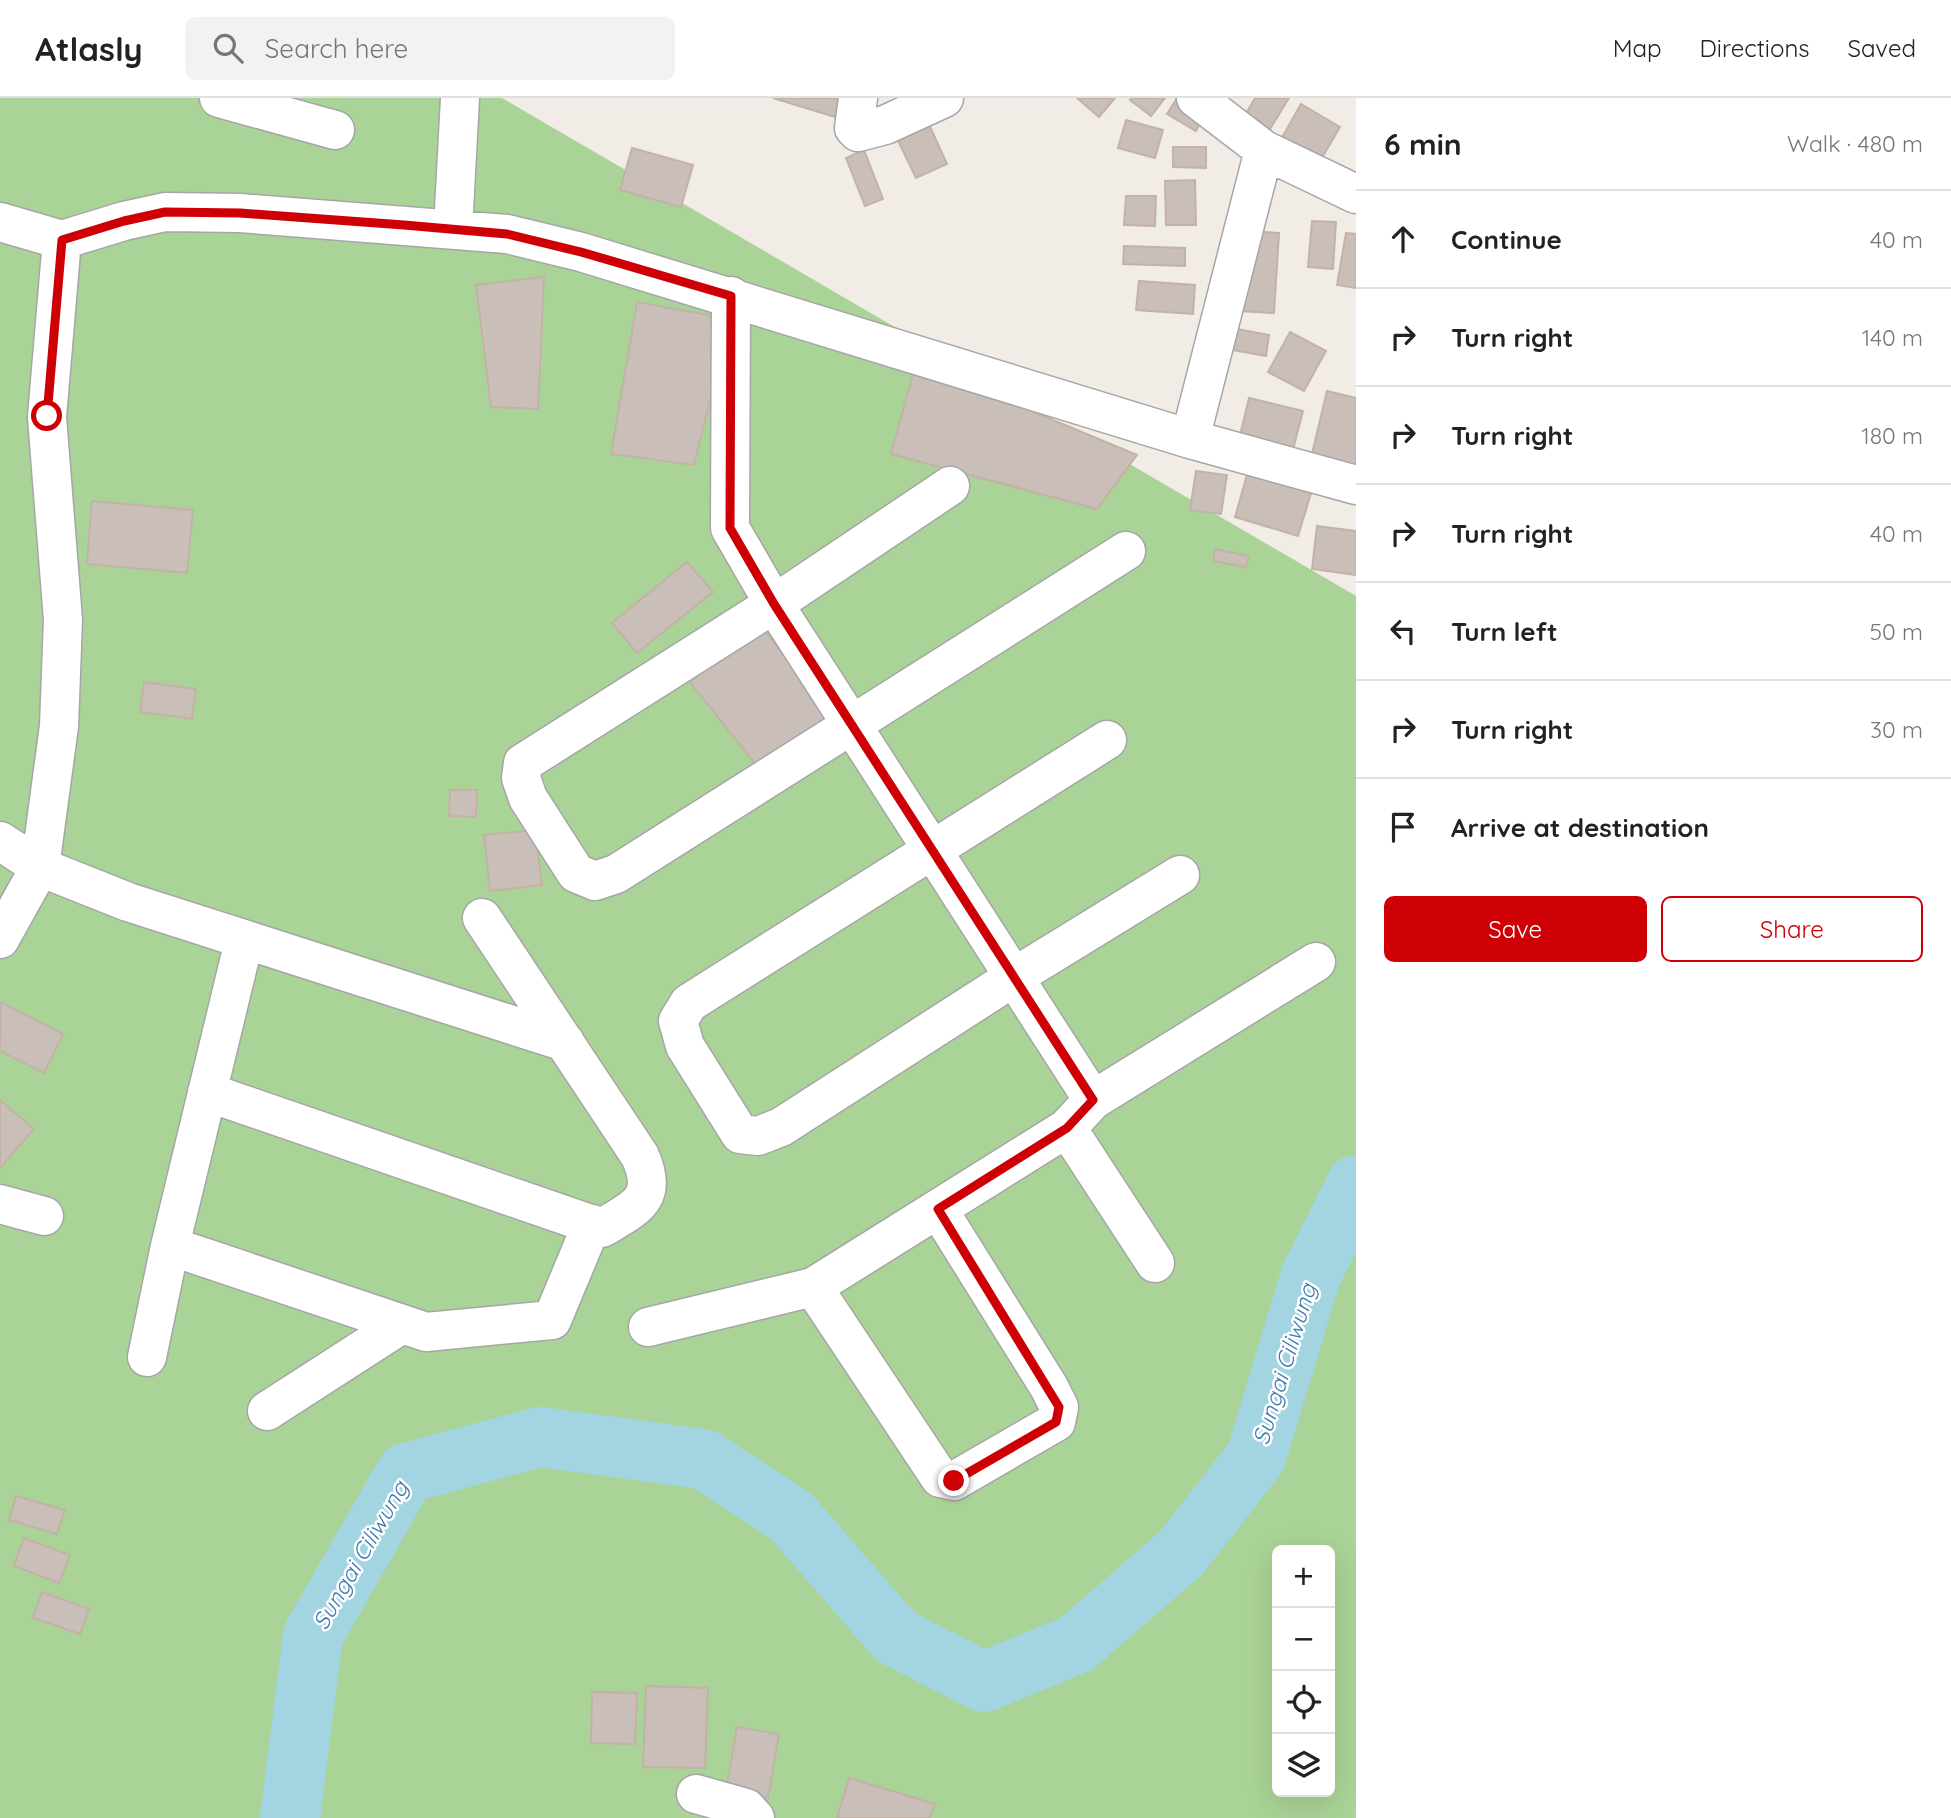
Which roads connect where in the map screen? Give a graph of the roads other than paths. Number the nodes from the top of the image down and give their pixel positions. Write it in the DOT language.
graph roads {
  1 [pos="219,98"];
  2 [pos="460,98"];
  3 [pos="858,98"];
  4 [pos="944,98"];
  5 [pos="1196,98"];
  6 [pos="335,130"];
  7 [pos="1264,150"];
  8 [pos="1353,187"];
  9 [pos="0,222"];
  10 [pos="453,229"];
  11 [pos="62,240"];
  12 [pos="731,296"];
  13 [pos="1190,439"];
  14 [pos="1356,485"];
  15 [pos="950,486"];
  16 [pos="1126,551"];
  17 [pos="774,604"];
  18 [pos="852,726"];
  19 [pos="1107,740"];
  20 [pos="0,841"];
  21 [pos="932,850"];
  22 [pos="40,867"];
  23 [pos="1180,875"];
  24 [pos="482,918"];
  25 [pos="0,939"];
  26 [pos="244,941"];
  27 [pos="1316,962"];
  28 [pos="1014,976"];
  29 [pos="565,1042"];
  30 [pos="207,1092"];
  31 [pos="1093,1100"];
  32 [pos="1067,1128"];
  33 [pos="0,1204"];
  34 [pos="938,1209"];
  35 [pos="44,1216"];
  36 [pos="592,1224"];
  37 [pos="170,1246"];
  38 [pos="1155,1262"];
  39 [pos="814,1287"];
  40 [pos="402,1324"];
  41 [pos="648,1327"];
  42 [pos="147,1357"];
  43 [pos="267,1411"];
  44 [pos="696,1794"];
  45 [pos="755,1818"];
  1 -- 6 [label="street"];
  2 -- 10 [label="street"];
  3 -- 4 [label="street"];
  5 -- 7 [label="street"];
  7 -- 8 [label="street"];
  7 -- 13 [label="street"];
  9 -- 11 [label="street"];
  10 -- 11 [label="street"];
  10 -- 12 [label="street"];
  11 -- 22 [label="street"];
  12 -- 13 [label="street"];
  12 -- 17 [label="street"];
  13 -- 14 [label="street"];
  15 -- 17 [label="street"];
  16 -- 18 [label="street"];
  17 -- 18 [label="street"];
  17 -- 18 [label="street"];
  18 -- 21 [label="street"];
  19 -- 21 [label="street"];
  20 -- 22 [label="street"];
  21 -- 28 [label="street"];
  21 -- 28 [label="street"];
  22 -- 25 [label="street"];
  22 -- 26 [label="street"];
  23 -- 28 [label="street"];
  24 -- 29 [label="street"];
  26 -- 29 [label="street"];
  26 -- 30 [label="street"];
  27 -- 31 [label="street"];
  28 -- 31 [label="street"];
  29 -- 36 [label="street"];
  30 -- 36 [label="street"];
  30 -- 37 [label="street"];
  31 -- 32 [label="street"];
  32 -- 34 [label="street"];
  32 -- 38 [label="street"];
  33 -- 35 [label="street"];
  34 -- 39 [label="street"];
  34 -- 39 [label="street"];
  36 -- 40 [label="street"];
  37 -- 40 [label="street"];
  37 -- 42 [label="street"];
  39 -- 41 [label="street"];
  40 -- 43 [label="street"];
  44 -- 45 [label="street"];
}
